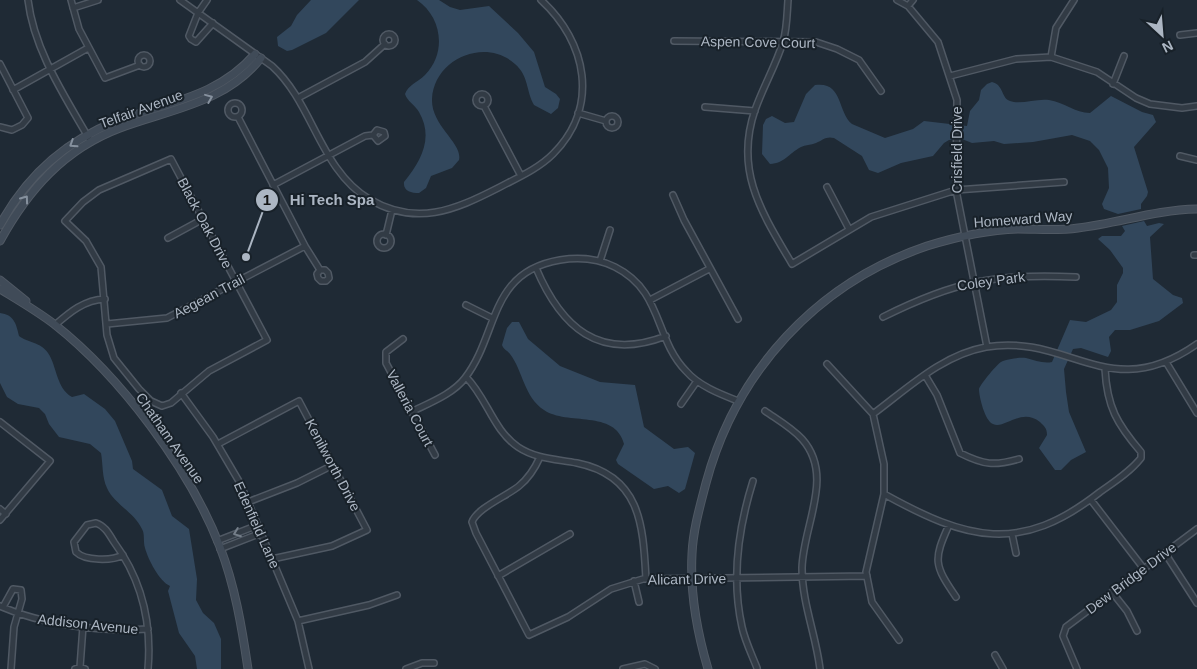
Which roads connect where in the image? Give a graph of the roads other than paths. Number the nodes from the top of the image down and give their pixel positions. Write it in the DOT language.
graph roads {
  1 [pos="28,0"];
  2 [pos="72,0"];
  3 [pos="98,0"];
  4 [pos="180,0"];
  5 [pos="207,0"];
  6 [pos="541,0"];
  7 [pos="788,0"];
  8 [pos="897,0"];
  9 [pos="913,0"];
  10 [pos="1071,1"];
  11 [pos="908,6"];
  12 [pos="73,8"];
  13 [pos="198,13"];
  14 [pos="212,23"];
  15 [pos="1197,33"];
  16 [pos="1180,35"];
  17 [pos="674,41"];
  18 [pos="783,42"];
  19 [pos="385,44"];
  20 [pos="88,48"];
  21 [pos="258,56"];
  22 [pos="1124,56"];
  23 [pos="1051,57"];
  24 [pos="0,64"];
  25 [pos="140,66"];
  26 [pos="50,69"];
  27 [pos="950,76"];
  28 [pos="1112,84"];
  29 [pos="13,90"];
  30 [pos="881,91"];
  31 [pos="298,98"];
  32 [pos="484,106"];
  33 [pos="1197,106"];
  34 [pos="705,107"];
  35 [pos="755,112"];
  36 [pos="578,113"];
  37 [pos="238,117"];
  38 [pos="606,121"];
  39 [pos="0,126"];
  40 [pos="373,135"];
  41 [pos="89,138"];
  42 [pos="330,156"];
  43 [pos="1180,156"];
  44 [pos="1197,160"];
  45 [pos="521,176"];
  46 [pos="1064,182"];
  47 [pos="273,185"];
  48 [pos="827,187"];
  49 [pos="956,190"];
  50 [pos="674,195"];
  51 [pos="1197,209"];
  52 [pos="392,210"];
  53 [pos="203,219"];
  54 [pos="0,226"];
  55 [pos="849,229"];
  56 [pos="610,230"];
  57 [pos="386,235"];
  58 [pos="964,236"];
  59 [pos="168,238"];
  60 [pos="0,241"];
  61 [pos="305,246"];
  62 [pos="600,261"];
  63 [pos="536,268"];
  64 [pos="710,269"];
  65 [pos="320,270"];
  66 [pos="1076,277"];
  67 [pos="0,280"];
  68 [pos="236,282"];
  69 [pos="973,282"];
  70 [pos="0,289"];
  71 [pos="105,299"];
  72 [pos="650,300"];
  73 [pos="466,305"];
  74 [pos="35,310"];
  75 [pos="883,317"];
  76 [pos="492,318"];
  77 [pos="738,319"];
  78 [pos="106,324"];
  79 [pos="55,325"];
  80 [pos="666,336"];
  81 [pos="403,339"];
  82 [pos="1197,344"];
  83 [pos="987,347"];
  84 [pos="1166,362"];
  85 [pos="827,364"];
  86 [pos="1105,369"];
  87 [pos="926,375"];
  88 [pos="466,377"];
  89 [pos="697,381"];
  90 [pos="181,393"];
  91 [pos="738,401"];
  92 [pos="681,404"];
  93 [pos="766,411"];
  94 [pos="411,412"];
  95 [pos="1197,413"];
  96 [pos="873,414"];
  97 [pos="0,422"];
  98 [pos="218,444"];
  99 [pos="436,455"];
  100 [pos="540,457"];
  101 [pos="1019,459"];
  102 [pos="333,465"];
  103 [pos="753,481"];
  104 [pos="884,494"];
  105 [pos="1091,500"];
  106 [pos="248,502"];
  107 [pos="0,509"];
  108 [pos="6,514"];
  109 [pos="0,520"];
  110 [pos="258,525"];
  111 [pos="949,525"];
  112 [pos="1197,528"];
  113 [pos="261,533"];
  114 [pos="570,534"];
  115 [pos="1012,534"];
  116 [pos="217,541"];
  117 [pos="220,549"];
  118 [pos="1166,552"];
  119 [pos="1016,553"];
  120 [pos="123,556"];
  121 [pos="272,560"];
  122 [pos="1144,569"];
  123 [pos="498,576"];
  124 [pos="803,576"];
  125 [pos="867,576"];
  126 [pos="693,578"];
  127 [pos="736,578"];
  128 [pos="646,579"];
  129 [pos="634,581"];
  130 [pos="1112,592"];
  131 [pos="396,595"];
  132 [pos="956,596"];
  133 [pos="639,602"];
  134 [pos="1197,603"];
  135 [pos="1,606"];
  136 [pos="17,614"];
  137 [pos="298,621"];
  138 [pos="83,626"];
  139 [pos="148,629"];
  140 [pos="1137,631"];
  141 [pos="899,640"];
  142 [pos="995,655"];
  143 [pos="434,663"];
  144 [pos="80,668"];
  145 [pos="756,668"];
  146 [pos="11,669"];
  147 [pos="148,669"];
  148 [pos="248,669"];
  149 [pos="309,669"];
  150 [pos="406,669"];
  151 [pos="623,669"];
  152 [pos="655,669"];
  153 [pos="708,669"];
  154 [pos="820,669"];
  155 [pos="1003,669"];
  156 [pos="1077,669"];
  1 -- 26 [label="street"];
  2 -- 12 [label="street"];
  3 -- 12 [label="street"];
  4 -- 13 [label="street"];
  5 -- 13 [label="street"];
  6 -- 36 [label="street"];
  7 -- 18 [label="street"];
  8 -- 11 [label="street, Crisfield Drive"];
  9 -- 11 [label="street"];
  10 -- 23 [label="street"];
  11 -- 27 [label="street, Crisfield Drive"];
  12 -- 20 [label="street"];
  13 -- 14 [label="street"];
  13 -- 14 [label="street"];
  14 -- 21 [label="street"];
  15 -- 16 [label="street"];
  17 -- 18 [label="street, Aspen Cove Court"];
  18 -- 30 [label="street, Aspen Cove Court"];
  18 -- 35 [label="street"];
  19 -- 31 [label="street"];
  20 -- 25 [label="street"];
  20 -- 26 [label="street"];
  21 -- 31 [label="street"];
  21 -- 41 [label="street, Telfair Avenue"];
  22 -- 28 [label="street"];
  23 -- 27 [label="street"];
  23 -- 28 [label="street"];
  24 -- 29 [label="street"];
  26 -- 29 [label="street"];
  26 -- 41 [label="street"];
  27 -- 49 [label="street, Crisfield Drive"];
  28 -- 33 [label="street"];
  29 -- 39 [label="street"];
  31 -- 42 [label="street"];
  32 -- 45 [label="street"];
  34 -- 35 [label="street"];
  35 -- 55 [label="street"];
  36 -- 38 [label="street"];
  36 -- 45 [label="street"];
  37 -- 47 [label="street"];
  40 -- 42 [label="street"];
  41 -- 54 [label="street, Telfair Avenue, one-way"];
  60 -- 41 [label="street, Telfair Avenue, one-way"];
  42 -- 47 [label="street"];
  42 -- 52 [label="street"];
  43 -- 44 [label="street"];
  45 -- 52 [label="street"];
  46 -- 49 [label="street"];
  47 -- 61 [label="street"];
  48 -- 55 [label="street"];
  49 -- 55 [label="street"];
  49 -- 58 [label="street, Crisfield Drive"];
  50 -- 64 [label="street"];
  51 -- 58 [label="street, Homeward Way"];
  52 -- 57 [label="street"];
  53 -- 59 [label="street"];
  53 -- 68 [label="street, Black Oak Drive"];
  53 -- 71 [label="street, Black Oak Drive"];
  56 -- 62 [label="street"];
  58 -- 69 [label="street, Crisfield Drive"];
  58 -- 91 [label="street, Homeward Way"];
  61 -- 65 [label="street"];
  61 -- 68 [label="street, Aegean Trail"];
  62 -- 63 [label="street"];
  62 -- 72 [label="street"];
  63 -- 76 [label="street"];
  63 -- 80 [label="street"];
  64 -- 72 [label="street"];
  64 -- 77 [label="street"];
  66 -- 69 [label="street, Coley Park"];
  67 -- 74 [label="street, Chatham Avenue"];
  68 -- 78 [label="street, Aegean Trail"];
  68 -- 90 [label="street, Black Oak Drive"];
  69 -- 75 [label="street, Coley Park"];
  69 -- 83 [label="street, Crisfield Drive"];
  70 -- 74 [label="street, Chatham Avenue"];
  71 -- 78 [label="street"];
  71 -- 79 [label="street"];
  72 -- 80 [label="street"];
  73 -- 76 [label="street"];
  74 -- 79 [label="street, Chatham Avenue"];
  76 -- 88 [label="street"];
  78 -- 90 [label="street"];
  79 -- 116 [label="street, Chatham Avenue"];
  80 -- 89 [label="street"];
  81 -- 94 [label="street, Valleria Court"];
  82 -- 84 [label="street"];
  83 -- 86 [label="street"];
  83 -- 87 [label="street"];
  84 -- 86 [label="street"];
  84 -- 95 [label="street"];
  85 -- 96 [label="street"];
  86 -- 105 [label="street"];
  87 -- 96 [label="street"];
  87 -- 101 [label="street"];
  88 -- 94 [label="street"];
  88 -- 100 [label="street"];
  89 -- 91 [label="street"];
  89 -- 92 [label="street"];
  90 -- 98 [label="street, Edenfield Lane"];
  91 -- 126 [label="street, Homeward Way"];
  93 -- 124 [label="street"];
  94 -- 99 [label="street, Valleria Court"];
  96 -- 104 [label="street"];
  97 -- 108 [label="street"];
  98 -- 102 [label="street, Kenilworth Drive"];
  98 -- 106 [label="street, Edenfield Lane"];
  100 -- 123 [label="street"];
  100 -- 128 [label="street"];
  102 -- 106 [label="street"];
  102 -- 121 [label="street, Kenilworth Drive"];
  103 -- 127 [label="street"];
  104 -- 111 [label="street"];
  104 -- 125 [label="street"];
  105 -- 115 [label="street"];
  105 -- 122 [label="street"];
  106 -- 110 [label="street, Edenfield Lane"];
  107 -- 108 [label="street"];
  108 -- 109 [label="street"];
  110 -- 113 [label="street, Edenfield Lane"];
  110 -- 116 [label="street, one-way"];
  111 -- 115 [label="street"];
  111 -- 132 [label="street"];
  112 -- 118 [label="street, Dew Bridge Drive"];
  113 -- 117 [label="street"];
  113 -- 121 [label="street, Edenfield Lane"];
  114 -- 123 [label="street"];
  115 -- 119 [label="street"];
  116 -- 117 [label="street, Chatham Avenue"];
  117 -- 148 [label="street, Chatham Avenue"];
  118 -- 122 [label="street, Dew Bridge Drive"];
  118 -- 134 [label="street"];
  120 -- 120 [label="street"];
  120 -- 139 [label="street"];
  121 -- 137 [label="street, Edenfield Lane"];
  122 -- 130 [label="street, Dew Bridge Drive"];
  123 -- 129 [label="street, Alicant Drive"];
  124 -- 125 [label="street, Alicant Drive"];
  124 -- 127 [label="street, Alicant Drive"];
  124 -- 154 [label="street"];
  125 -- 141 [label="street"];
  126 -- 127 [label="street, Alicant Drive"];
  126 -- 128 [label="street, Alicant Drive"];
  126 -- 153 [label="street, Homeward Way"];
  127 -- 145 [label="street"];
  128 -- 129 [label="street, Alicant Drive"];
  129 -- 133 [label="street"];
  130 -- 140 [label="street"];
  130 -- 156 [label="street, Dew Bridge Drive"];
  131 -- 137 [label="street"];
  135 -- 136 [label="street, Addison Avenue"];
  135 -- 136 [label="street"];
  136 -- 138 [label="street, Addison Avenue"];
  136 -- 146 [label="street"];
  137 -- 149 [label="street, Edenfield Lane"];
  138 -- 139 [label="street, Addison Avenue"];
  138 -- 144 [label="street"];
  139 -- 147 [label="street"];
  142 -- 155 [label="street"];
  143 -- 150 [label="street"];
  151 -- 152 [label="street"];
}
